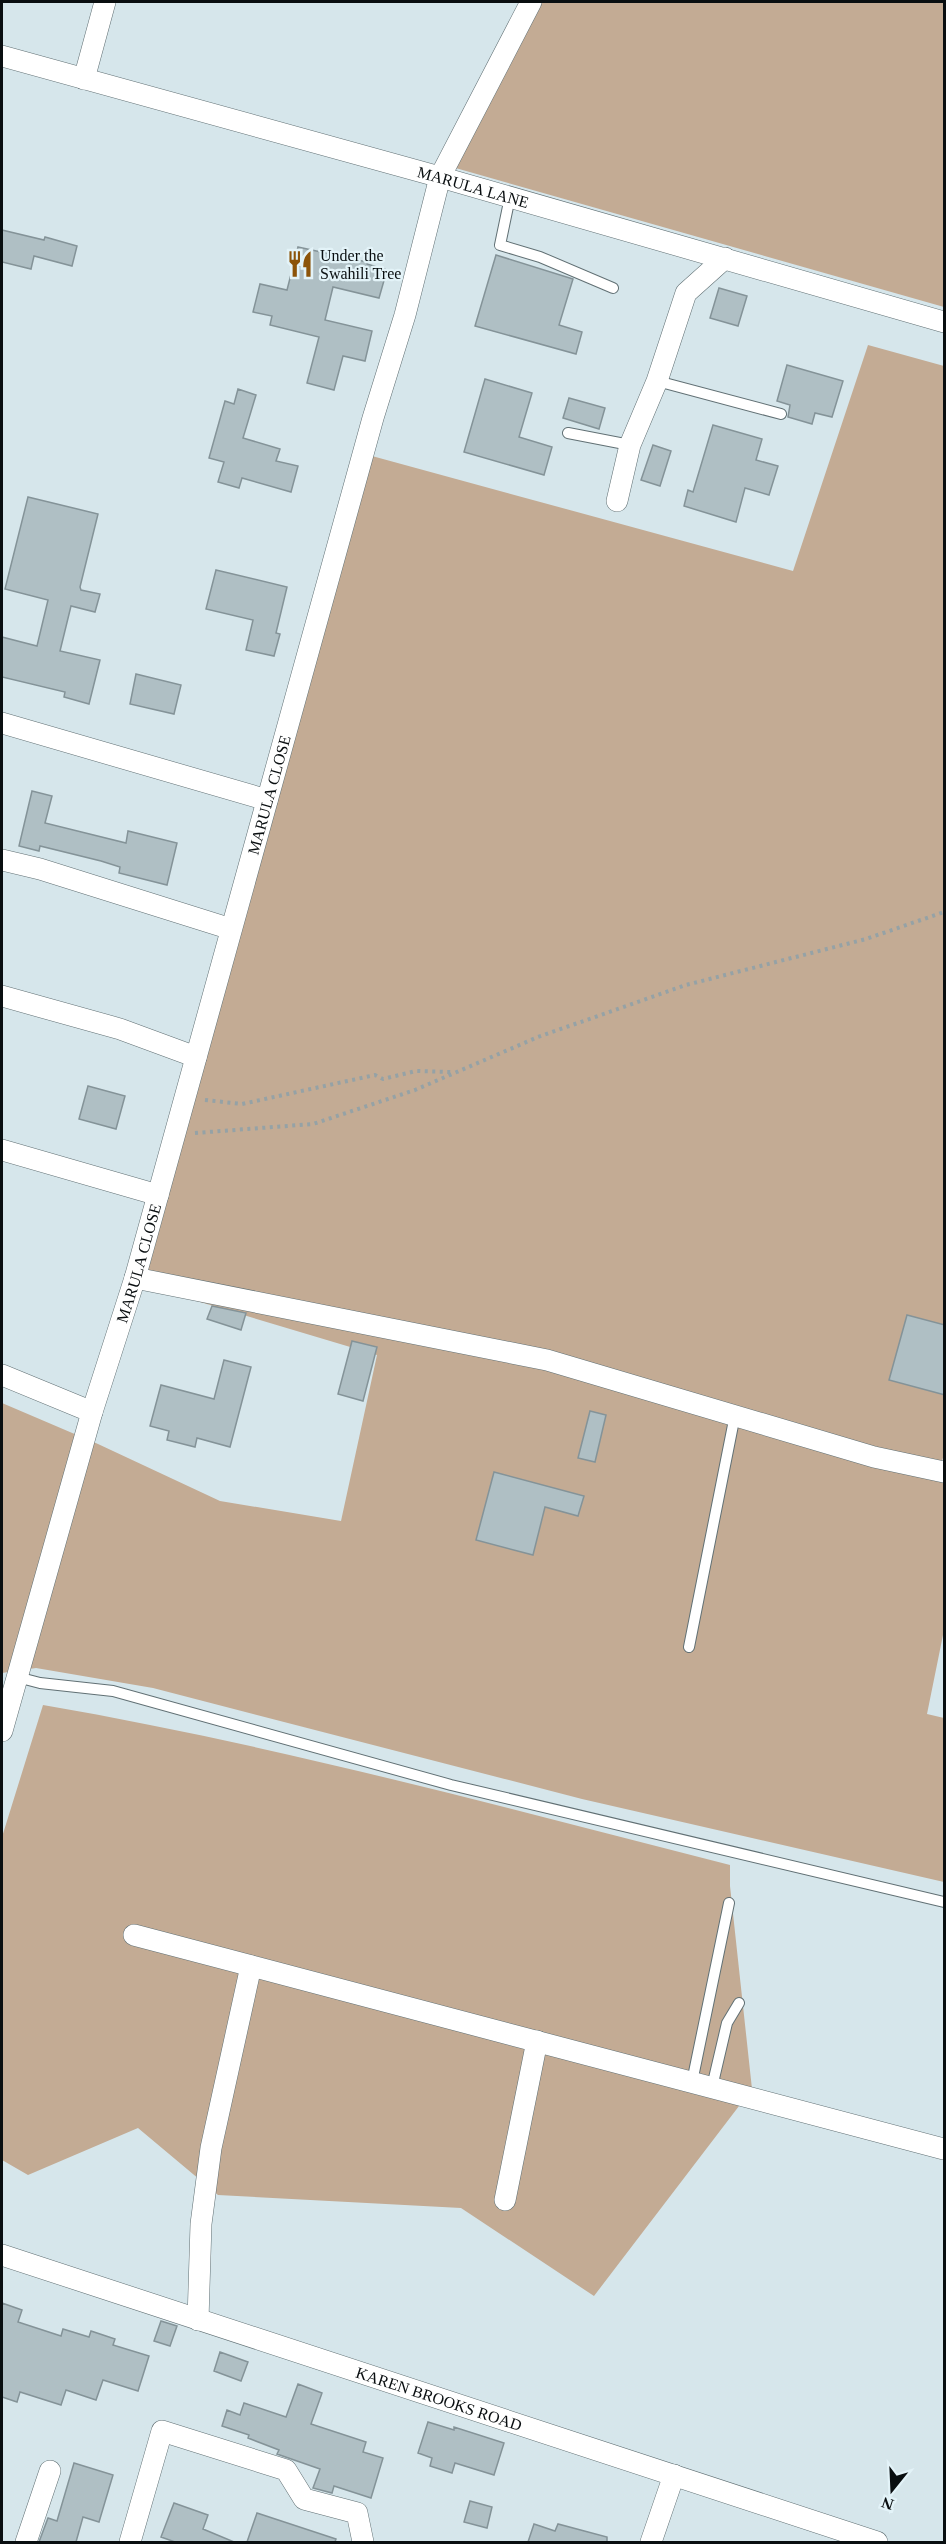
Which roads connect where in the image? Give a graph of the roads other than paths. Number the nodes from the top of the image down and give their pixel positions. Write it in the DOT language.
graph roads {
  1 [pos="105,2"];
  2 [pos="531,2"];
  3 [pos="2,56"];
  4 [pos="84,79"];
  5 [pos="440,177"];
  6 [pos="510,197"];
  7 [pos="725,258"];
  8 [pos="613,288"];
  9 [pos="945,322"];
  10 [pos="657,381"];
  11 [pos="781,414"];
  12 [pos="568,433"];
  13 [pos="630,445"];
  14 [pos="617,501"];
  15 [pos="2,723"];
  16 [pos="267,800"];
  17 [pos="2,860"];
  18 [pos="231,929"];
  19 [pos="2,996"];
  20 [pos="196,1057"];
  21 [pos="2,1150"];
  22 [pos="158,1195"];
  23 [pos="135,1278"];
  24 [pos="2,1375"];
  25 [pos="92,1412"];
  26 [pos="735,1416"];
  27 [pos="945,1472"];
  28 [pos="689,1647"];
  29 [pos="17,1677"];
  30 [pos="2,1731"];
  31 [pos="945,1902"];
  32 [pos="729,1903"];
  33 [pos="134,1935"];
  34 [pos="251,1966"];
  35 [pos="739,2003"];
  36 [pos="537,2041"];
  37 [pos="692,2082"];
  38 [pos="712,2087"];
  39 [pos="945,2149"];
  40 [pos="505,2200"];
  41 [pos="2,2255"];
  42 [pos="198,2319"];
  43 [pos="50,2471"];
  44 [pos="674,2475"];
  45 [pos="26,2542"];
  46 [pos="130,2542"];
  47 [pos="363,2542"];
  48 [pos="651,2542"];
  49 [pos="877,2542"];
  1 -- 4 [label="street"];
  2 -- 5 [label="street, MARULA CLOSE"];
  3 -- 4 [label="street, MARULA LANE"];
  4 -- 5 [label="street, MARULA LANE"];
  5 -- 6 [label="street, MARULA LANE"];
  5 -- 16 [label="street, MARULA CLOSE"];
  6 -- 7 [label="street, MARULA LANE"];
  6 -- 8 [label="lane"];
  7 -- 9 [label="street, MARULA LANE"];
  7 -- 10 [label="street"];
  10 -- 11 [label="lane"];
  10 -- 13 [label="street"];
  12 -- 13 [label="lane"];
  13 -- 14 [label="street"];
  15 -- 16 [label="street"];
  16 -- 18 [label="street, MARULA CLOSE"];
  17 -- 18 [label="street"];
  18 -- 20 [label="street, MARULA CLOSE"];
  19 -- 20 [label="street"];
  20 -- 22 [label="street, MARULA CLOSE"];
  21 -- 22 [label="street"];
  22 -- 23 [label="street, MARULA CLOSE"];
  23 -- 25 [label="street, MARULA CLOSE"];
  23 -- 26 [label="street"];
  24 -- 25 [label="street"];
  25 -- 29 [label="street, MARULA CLOSE"];
  26 -- 27 [label="street"];
  26 -- 28 [label="lane"];
  29 -- 30 [label="street, MARULA CLOSE"];
  29 -- 31 [label="lane"];
  32 -- 37 [label="lane"];
  33 -- 34 [label="street"];
  34 -- 36 [label="street"];
  34 -- 42 [label="street"];
  35 -- 38 [label="lane"];
  36 -- 37 [label="street"];
  36 -- 40 [label="street"];
  37 -- 38 [label="street"];
  38 -- 39 [label="street"];
  41 -- 42 [label="street, KAREN BROOKS ROAD"];
  42 -- 44 [label="street, KAREN BROOKS ROAD"];
  43 -- 45 [label="street"];
  44 -- 48 [label="street"];
  44 -- 49 [label="street, KAREN BROOKS ROAD"];
  46 -- 47 [label="street"];
}
